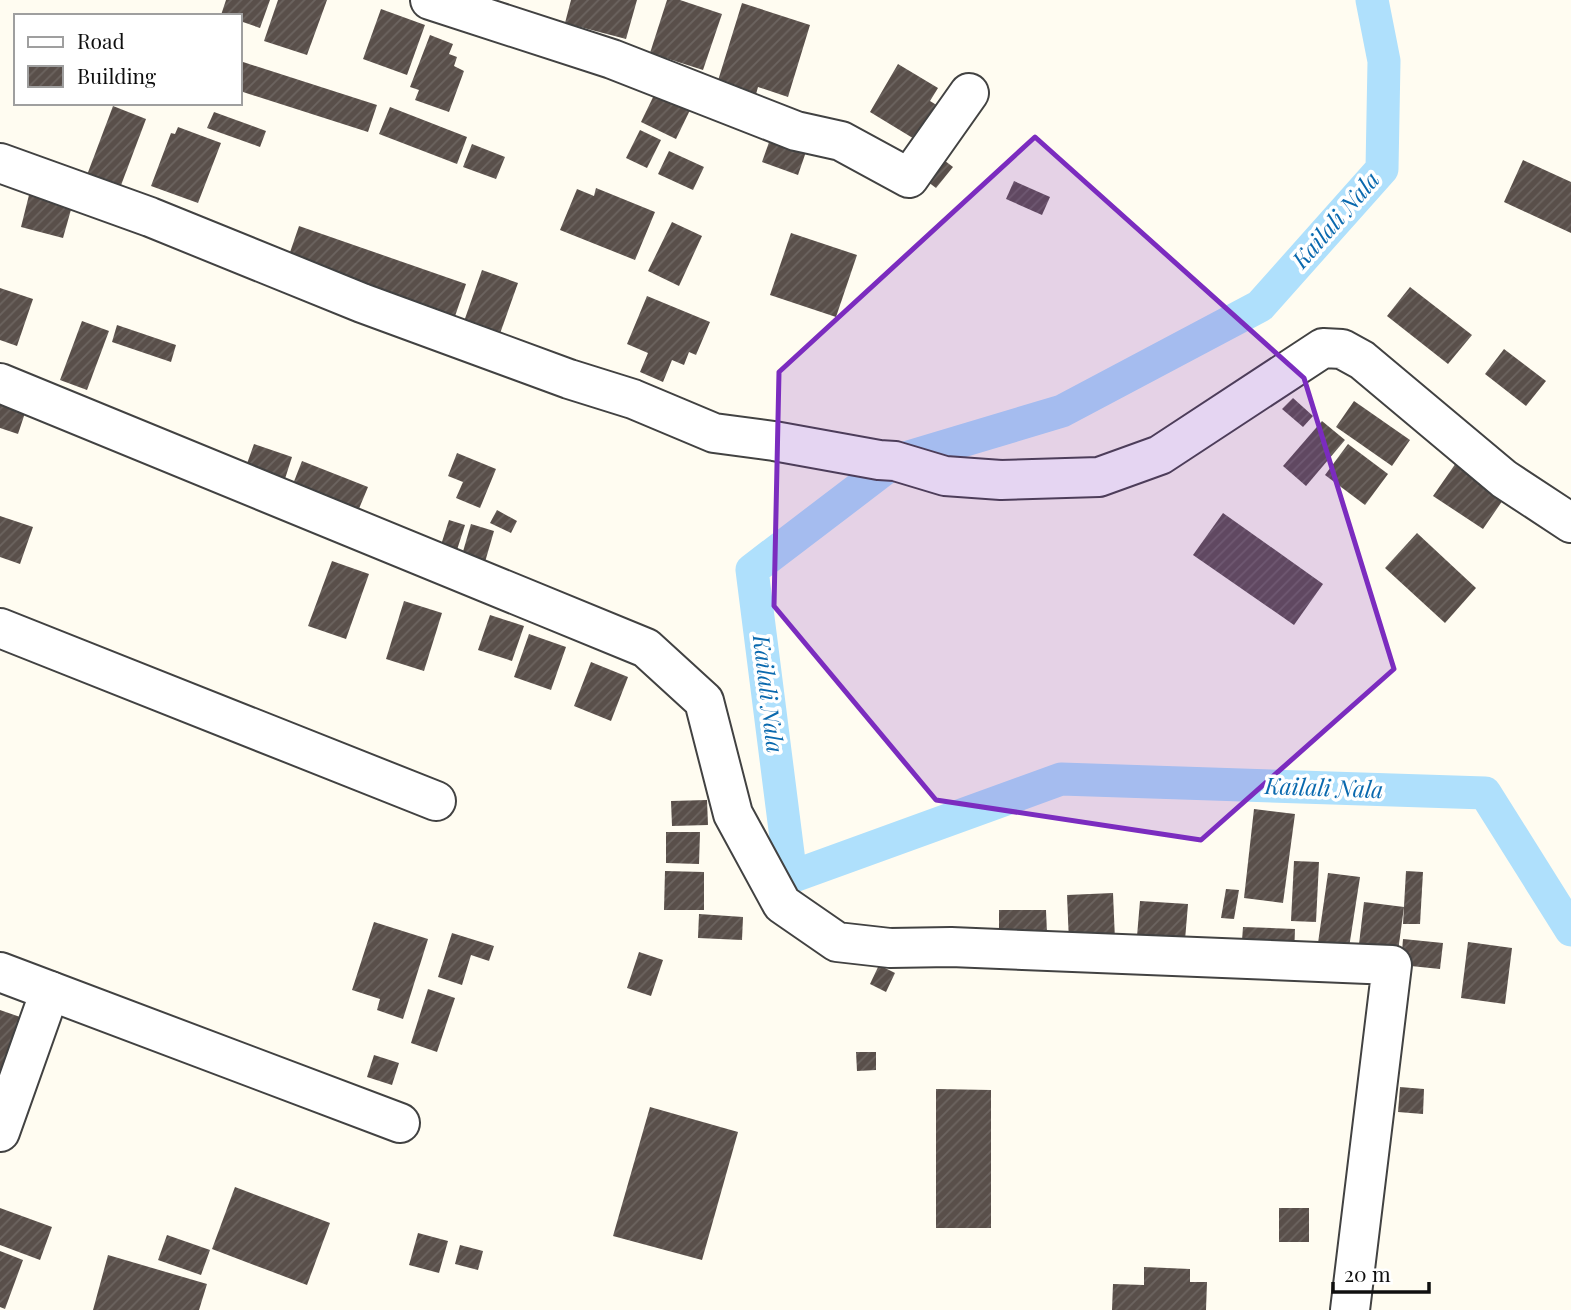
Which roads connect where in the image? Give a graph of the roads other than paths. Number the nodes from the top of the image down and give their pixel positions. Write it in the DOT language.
graph roads {
  1 [pos="430,0"];
  2 [pos="969,93"];
  3 [pos="0,163"];
  4 [pos="0,383"];
  5 [pos="1571,523"];
  6 [pos="0,628"];
  7 [pos="436,801"];
  8 [pos="0,972"];
  9 [pos="50,991"];
  10 [pos="400,1123"];
  11 [pos="0,1132"];
  12 [pos="1350,1310"];
  1 -- 2 [label="street"];
  3 -- 5 [label="street"];
  4 -- 12 [label="street"];
  6 -- 7 [label="street"];
  8 -- 9 [label="street"];
  9 -- 10 [label="street"];
  9 -- 11 [label="street"];
}
